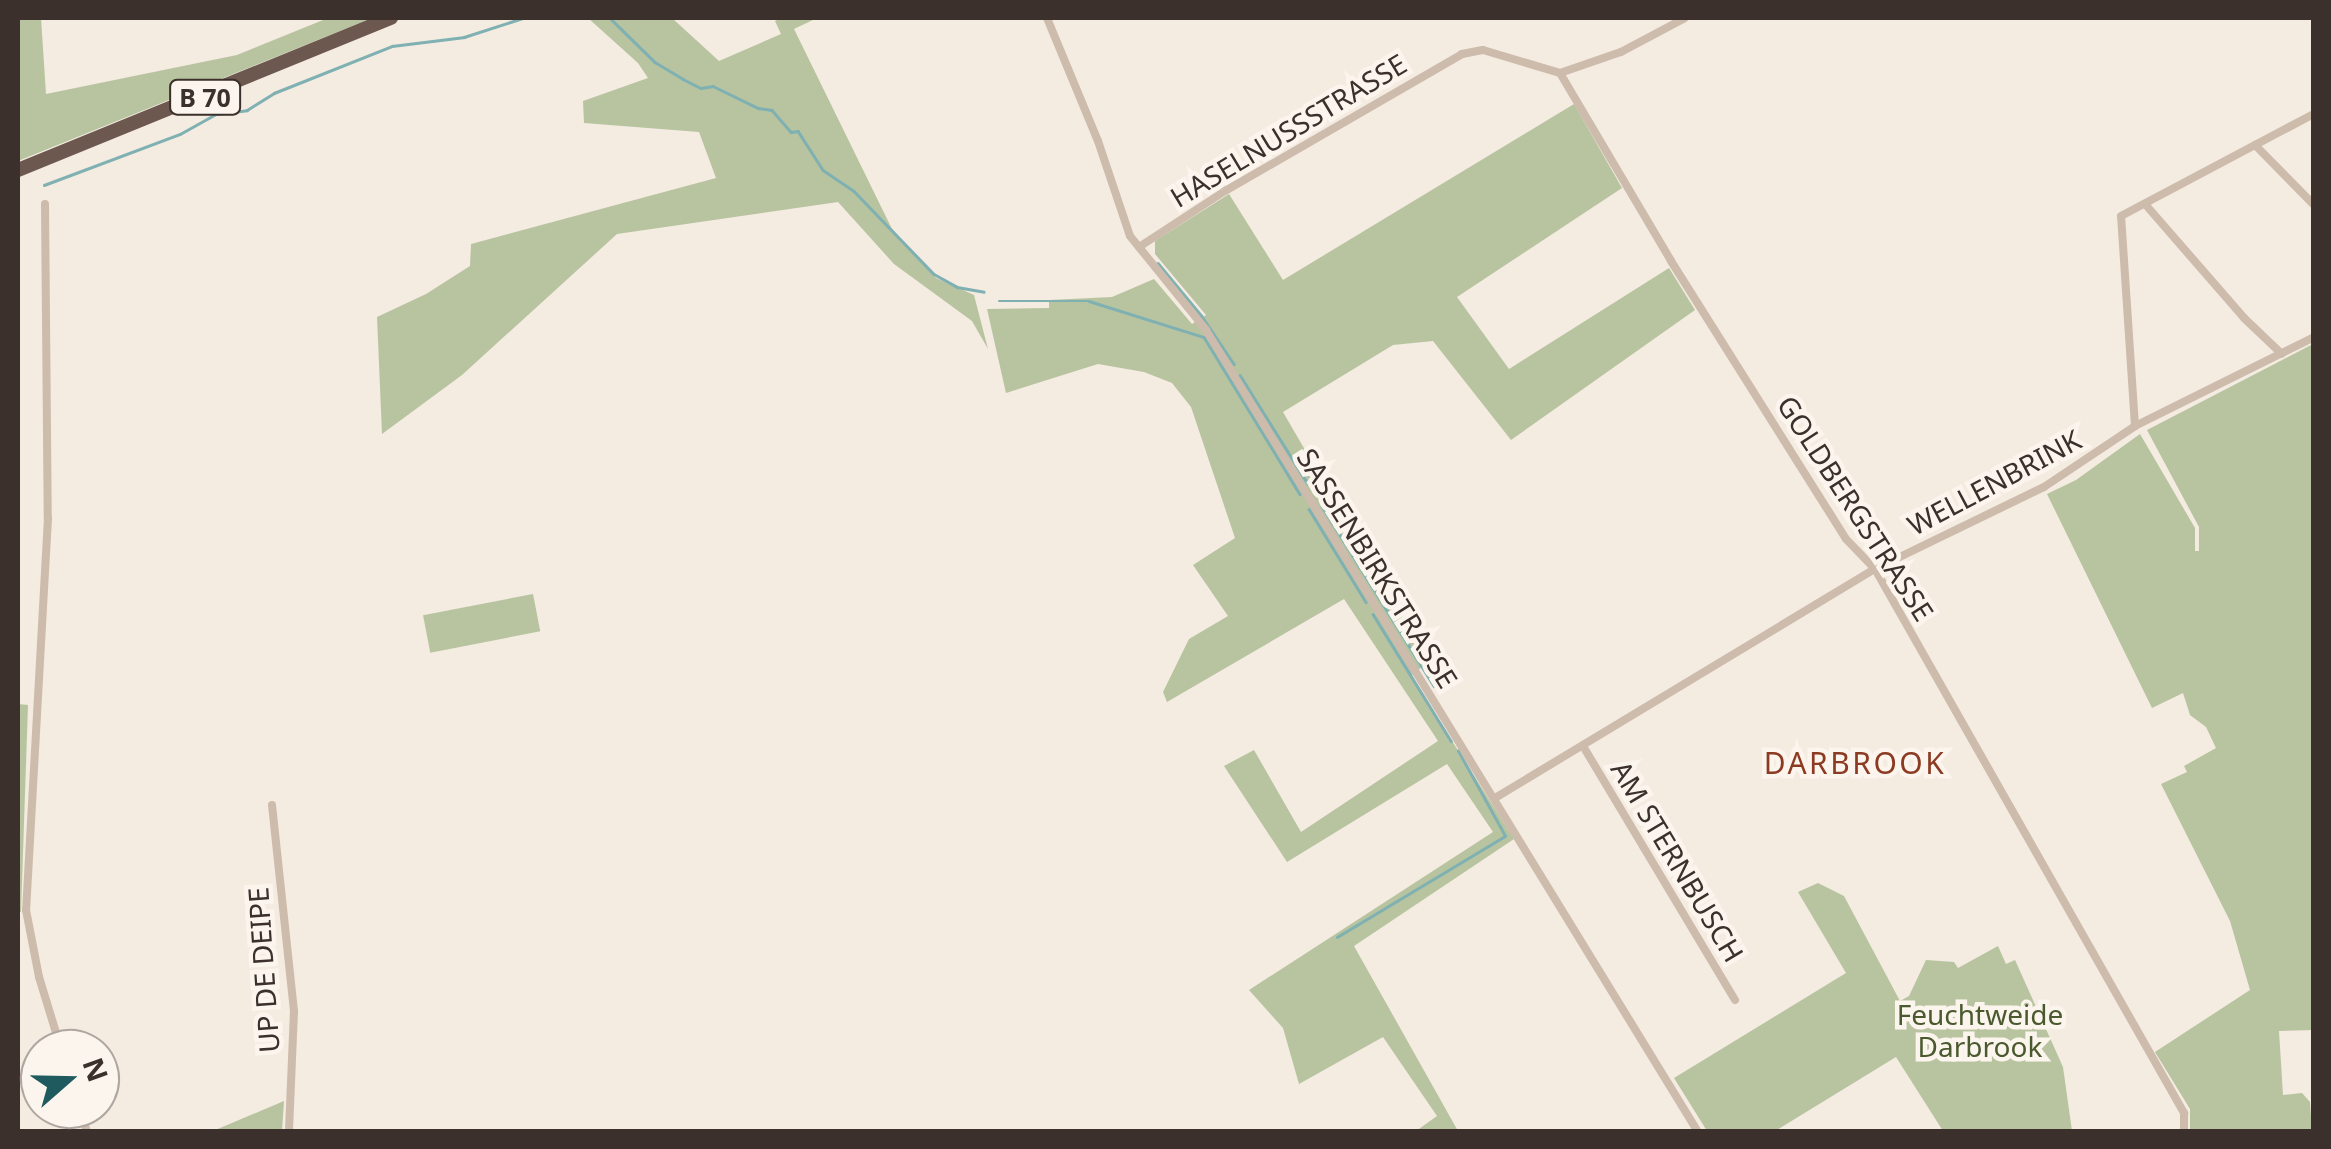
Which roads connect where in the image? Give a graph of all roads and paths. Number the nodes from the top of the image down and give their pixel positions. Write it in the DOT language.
graph roads {
  1 [pos="391,18"];
  2 [pos="1047,18"];
  3 [pos="1685,18"];
  4 [pos="1560,73"];
  5 [pos="2314,114"];
  6 [pos="2256,145"];
  7 [pos="18,170"];
  8 [pos="45,204"];
  9 [pos="2145,204"];
  10 [pos="2314,206"];
  11 [pos="1139,247"];
  12 [pos="2314,338"];
  13 [pos="2282,354"];
  14 [pos="2135,426"];
  15 [pos="1875,569"];
  16 [pos="1582,746"];
  17 [pos="1495,798"];
  18 [pos="272,806"];
  19 [pos="1735,1000"];
  20 [pos="55,1029"];
  21 [pos="289,1132"];
  22 [pos="1698,1132"];
  23 [pos="2184,1132"];
  1 -- 7 [label="highway, B 70"];
  2 -- 11 [label="street, SASSENBIRKSTRASSE"];
  3 -- 4 [label="street"];
  4 -- 11 [label="street, HASELNUSSSTRASSE"];
  4 -- 15 [label="street, GOLDBERGSTRASSE"];
  5 -- 6 [label="street"];
  6 -- 9 [label="street"];
  6 -- 10 [label="street"];
  8 -- 20 [label="street"];
  9 -- 13 [label="street"];
  9 -- 14 [label="street"];
  11 -- 17 [label="street, SASSENBIRKSTRASSE"];
  12 -- 13 [label="street, WELLENBRINK"];
  13 -- 14 [label="street, WELLENBRINK"];
  14 -- 15 [label="street, WELLENBRINK"];
  15 -- 16 [label="street, WELLENBRINK"];
  15 -- 23 [label="street, GOLDBERGSTRASSE"];
  16 -- 17 [label="street, WELLENBRINK"];
  16 -- 19 [label="street, AM STERNBUSCH"];
  17 -- 22 [label="street, SASSENBIRKSTRASSE"];
  18 -- 21 [label="street, UP DE DEIPE"];
}
